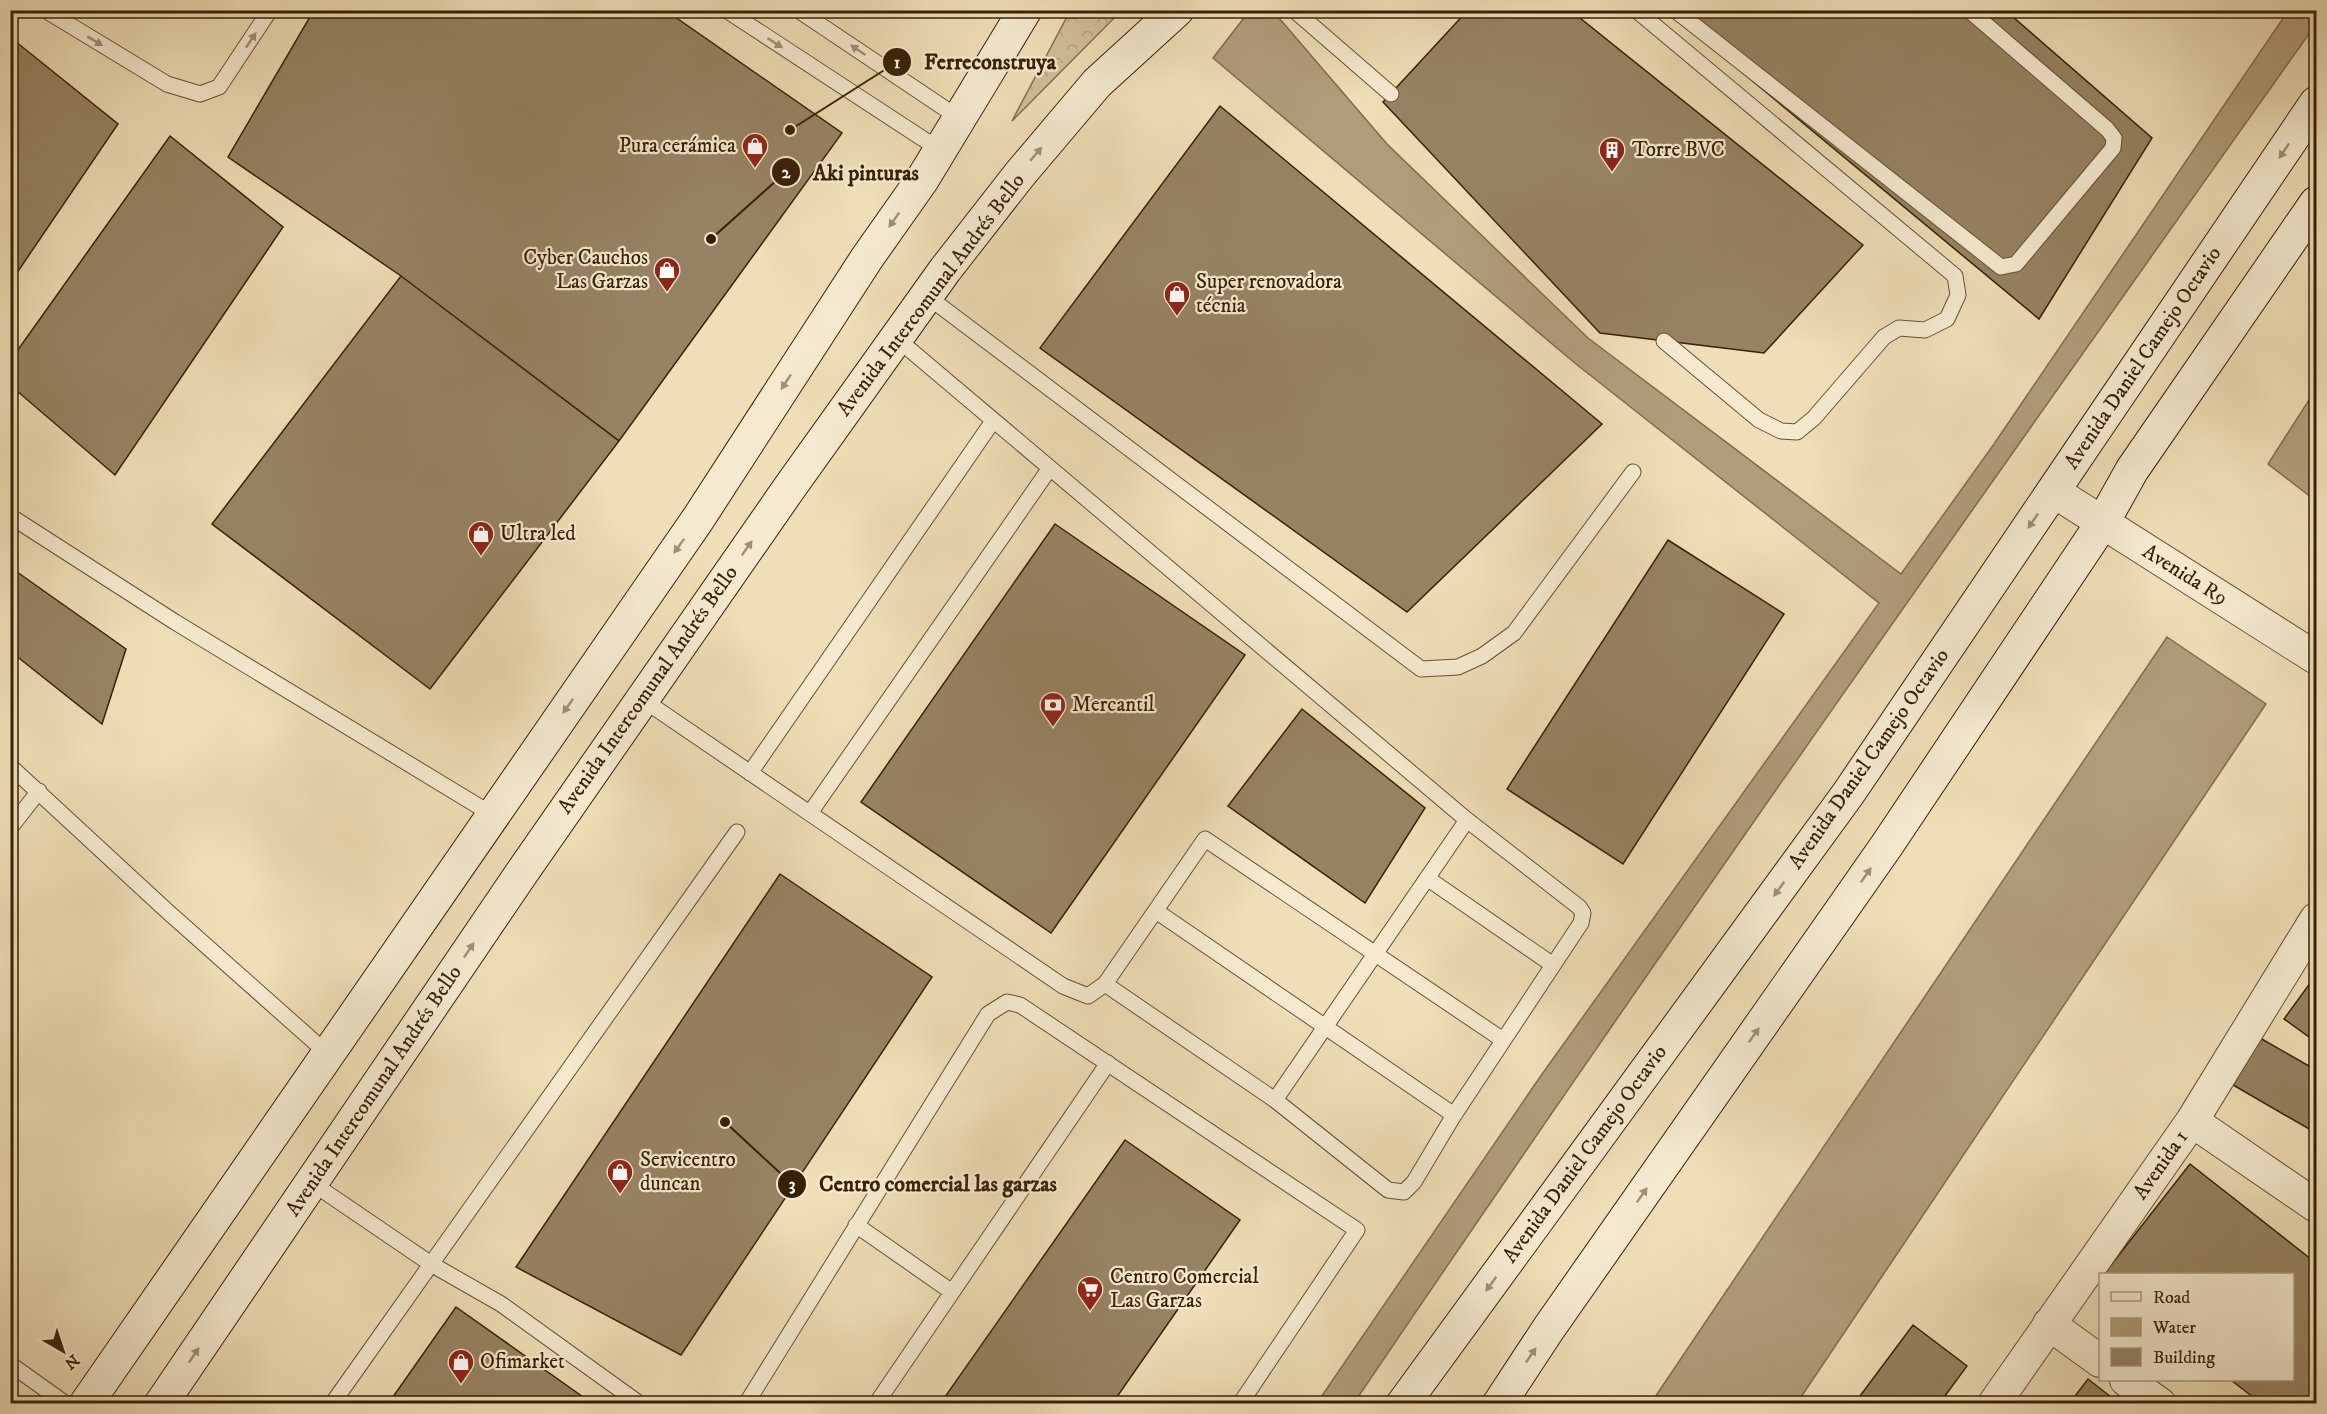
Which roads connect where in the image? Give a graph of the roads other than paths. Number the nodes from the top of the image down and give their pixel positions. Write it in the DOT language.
graph roads {
  1 [pos="45,10"];
  2 [pos="270,10"];
  3 [pos="726,10"];
  4 [pos="798,10"];
  5 [pos="1025,10"];
  6 [pos="1177,10"];
  7 [pos="1636,10"];
  8 [pos="1675,10"];
  9 [pos="1969,10"];
  10 [pos="1300,13"];
  11 [pos="1390,94"];
  12 [pos="2316,103"];
  13 [pos="959,118"];
  14 [pos="940,150"];
  15 [pos="2316,203"];
  16 [pos="927,296"];
  17 [pos="896,338"];
  18 [pos="1664,341"];
  19 [pos="993,421"];
  20 [pos="1050,468"];
  21 [pos="1633,471"];
  22 [pos="2053,491"];
  23 [pos="10,516"];
  24 [pos="2103,522"];
  25 [pos="2316,658"];
  26 [pos="642,699"];
  27 [pos="10,766"];
  28 [pos="750,772"];
  29 [pos="39,791"];
  30 [pos="810,813"];
  31 [pos="493,815"];
  32 [pos="1467,820"];
  33 [pos="10,828"];
  34 [pos="737,832"];
  35 [pos="1427,878"];
  36 [pos="1156,911"];
  37 [pos="2316,919"];
  38 [pos="1375,954"];
  39 [pos="1553,965"];
  40 [pos="1105,984"];
  41 [pos="1325,1027"];
  42 [pos="1503,1040"];
  43 [pos="328,1054"];
  44 [pos="1108,1063"];
  45 [pos="1275,1100"];
  46 [pos="1454,1116"];
  47 [pos="2192,1121"];
  48 [pos="312,1183"];
  49 [pos="2316,1206"];
  50 [pos="856,1225"];
  51 [pos="431,1264"];
  52 [pos="952,1292"];
  53 [pos="2049,1324"];
  54 [pos="2099,1360"];
  55 [pos="10,1364"];
  56 [pos="2128,1381"];
  57 [pos="66,1404"];
  58 [pos="86,1404"];
  59 [pos="161,1404"];
  60 [pos="332,1404"];
  61 [pos="640,1404"];
  62 [pos="746,1404"];
  63 [pos="876,1404"];
  64 [pos="1240,1404"];
  65 [pos="1404,1404"];
  66 [pos="1499,1404"];
  67 [pos="1994,1404"];
  68 [pos="2160,1404"];
  1 -- 2 [label="lane, one-way"];
  3 -- 14 [label="lane, one-way"];
  13 -- 4 [label="lane, one-way"];
  5 -- 13 [label="main road"];
  16 -- 6 [label="main road, Avenida Intercomunal Andrés Bello, one-way"];
  7 -- 18 [label="lane"];
  8 -- 9 [label="lane"];
  10 -- 11 [label="lane"];
  12 -- 22 [label="main road, Avenida Daniel Camejo Octavio, one-way"];
  13 -- 14 [label="main road"];
  14 -- 31 [label="main road, one-way"];
  15 -- 24 [label="main road"];
  16 -- 17 [label="main road, Avenida Intercomunal Andrés Bello"];
  16 -- 21 [label="lane"];
  17 -- 19 [label="lane"];
  26 -- 17 [label="main road, Avenida Intercomunal Andrés Bello, one-way"];
  19 -- 20 [label="lane"];
  19 -- 28 [label="lane"];
  20 -- 30 [label="lane"];
  20 -- 32 [label="lane"];
  22 -- 24 [label="street, Avenida R9"];
  22 -- 65 [label="main road, Avenida Daniel Camejo Octavio, one-way"];
  23 -- 31 [label="lane"];
  24 -- 25 [label="street, Avenida R9"];
  66 -- 24 [label="main road, one-way"];
  26 -- 28 [label="lane"];
  48 -- 26 [label="main road, Avenida Intercomunal Andrés Bello, one-way"];
  27 -- 29 [label="lane"];
  28 -- 30 [label="lane"];
  29 -- 33 [label="lane"];
  29 -- 43 [label="lane"];
  30 -- 40 [label="lane"];
  31 -- 43 [label="main road"];
  32 -- 35 [label="lane"];
  32 -- 39 [label="lane"];
  34 -- 51 [label="lane"];
  35 -- 38 [label="lane"];
  35 -- 39 [label="lane"];
  36 -- 38 [label="lane"];
  36 -- 40 [label="lane"];
  36 -- 41 [label="lane"];
  37 -- 47 [label="street, Avenida 1"];
  38 -- 41 [label="lane"];
  38 -- 42 [label="lane"];
  39 -- 42 [label="lane"];
  40 -- 45 [label="lane"];
  41 -- 45 [label="lane"];
  41 -- 46 [label="lane"];
  42 -- 46 [label="lane"];
  43 -- 58 [label="main road"];
  44 -- 50 [label="lane"];
  44 -- 52 [label="lane"];
  44 -- 64 [label="lane"];
  45 -- 46 [label="lane"];
  47 -- 49 [label="street"];
  47 -- 53 [label="street, Avenida 1"];
  48 -- 51 [label="lane"];
  59 -- 48 [label="main road, Avenida Intercomunal Andrés Bello, one-way"];
  50 -- 52 [label="lane"];
  50 -- 62 [label="lane"];
  51 -- 60 [label="lane"];
  51 -- 61 [label="lane"];
  52 -- 63 [label="lane"];
  53 -- 54 [label="street"];
  53 -- 67 [label="street, Avenida 1"];
  55 -- 57 [label="lane"];
  56 -- 68 [label="street"];
}
